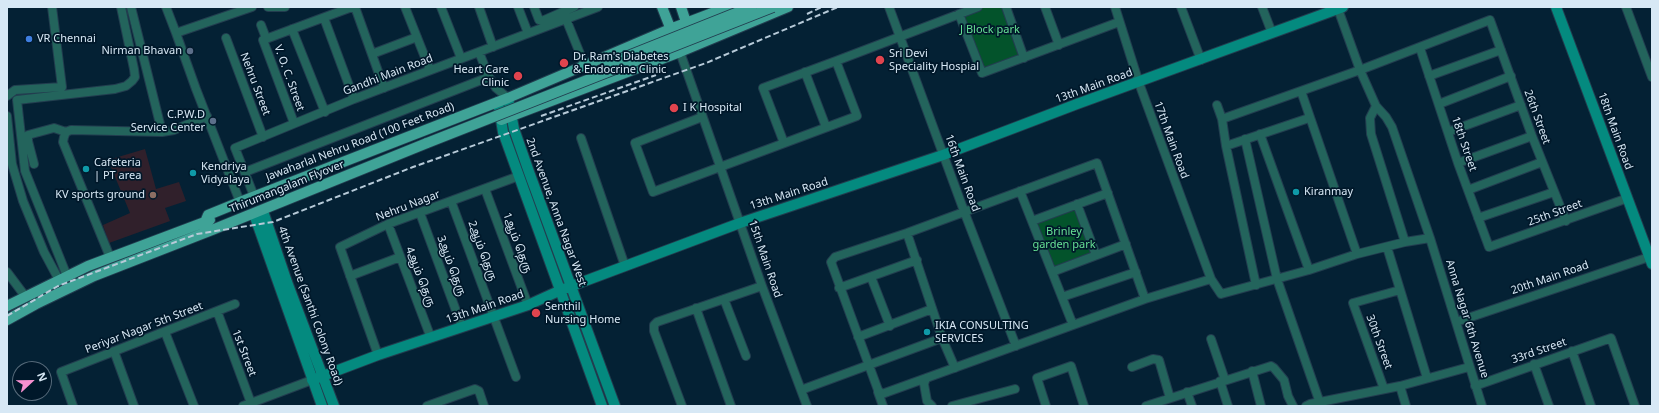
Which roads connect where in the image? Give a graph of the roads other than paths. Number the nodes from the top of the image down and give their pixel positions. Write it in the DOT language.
graph roads {
  1 [pos="52,7"];
  2 [pos="121,7"];
  3 [pos="131,7"];
  4 [pos="166,7"];
  5 [pos="250,7"];
  6 [pos="268,7"];
  7 [pos="285,7"];
  8 [pos="353,7"];
  9 [pos="405,7"];
  10 [pos="441,7"];
  11 [pos="479,7"];
  12 [pos="518,7"];
  13 [pos="534,7"];
  14 [pos="574,7"];
  15 [pos="598,7"];
  16 [pos="662,7"];
  17 [pos="681,7"];
  18 [pos="728,7"];
  19 [pos="734,7"];
  20 [pos="750,7"];
  21 [pos="773,7"];
  22 [pos="788,7"];
  23 [pos="890,7"];
  24 [pos="978,7"];
  25 [pos="1006,7"];
  26 [pos="1045,7"];
  27 [pos="1115,7"];
  28 [pos="1181,7"];
  29 [pos="1262,7"];
  30 [pos="1556,7"];
  31 [pos="1626,7"];
  32 [pos="1340,8"];
  33 [pos="580,10"];
  34 [pos="959,14"];
  35 [pos="324,18"];
  36 [pos="566,19"];
  37 [pos="686,22"];
  38 [pos="1119,22"];
  39 [pos="261,25"];
  40 [pos="741,26"];
  41 [pos="292,29"];
  42 [pos="670,29"];
  43 [pos="176,33"];
  44 [pos="528,33"];
  45 [pos="1272,33"];
  46 [pos="417,37"];
  47 [pos="900,37"];
  48 [pos="226,38"];
  49 [pos="265,39"];
  50 [pos="1059,45"];
  51 [pos="493,46"];
  52 [pos="694,46"];
  53 [pos="1420,48"];
  54 [pos="1501,50"];
  55 [pos="479,52"];
  56 [pos="680,52"];
  57 [pos="372,54"];
  58 [pos="461,58"];
  59 [pos="1024,58"];
  60 [pos="1201,60"];
  61 [pos="836,61"];
  62 [pos="585,66"];
  63 [pos="430,70"];
  64 [pos="1360,70"];
  65 [pos="805,72"];
  66 [pos="1429,76"];
  67 [pos="1511,76"];
  68 [pos="489,77"];
  69 [pos="1652,77"];
  70 [pos="1139,83"];
  71 [pos="384,88"];
  72 [pos="1301,91"];
  73 [pos="7,96"];
  74 [pos="354,99"];
  75 [pos="503,100"];
  76 [pos="1439,104"];
  77 [pos="1217,105"];
  78 [pos="1521,105"];
  79 [pos="1376,106"];
  80 [pos="324,112"];
  81 [pos="7,116"];
  82 [pos="207,116"];
  83 [pos="511,116"];
  84 [pos="702,117"];
  85 [pos="1309,118"];
  86 [pos="1222,119"];
  87 [pos="501,120"];
  88 [pos="294,123"];
  89 [pos="433,127"];
  90 [pos="826,127"];
  91 [pos="66,132"];
  92 [pos="162,132"];
  93 [pos="1448,132"];
  94 [pos="1260,134"];
  95 [pos="1532,136"];
  96 [pos="263,137"];
  97 [pos="8,138"];
  98 [pos="581,138"];
  99 [pos="1244,139"];
  100 [pos="426,140"];
  101 [pos="784,143"];
  102 [pos="439,144"];
  103 [pos="1226,146"];
  104 [pos="943,155"];
  105 [pos="1542,162"];
  106 [pos="1458,163"];
  107 [pos="34,164"];
  108 [pos="720,167"];
  109 [pos="245,172"];
  110 [pos="519,176"];
  111 [pos="485,189"];
  112 [pos="1468,190"];
  113 [pos="1020,191"];
  114 [pos="1554,192"];
  115 [pos="1108,193"];
  116 [pos="254,196"];
  117 [pos="1628,198"];
  118 [pos="451,201"];
  119 [pos="240,202"];
  120 [pos="1077,204"];
  121 [pos="964,211"];
  122 [pos="420,213"];
  123 [pos="259,216"];
  124 [pos="1478,218"];
  125 [pos="1032,221"];
  126 [pos="1566,221"];
  127 [pos="205,222"];
  128 [pos="740,223"];
  129 [pos="388,224"];
  130 [pos="212,230"];
  131 [pos="907,233"];
  132 [pos="1430,238"];
  133 [pos="1405,242"];
  134 [pos="1126,244"];
  135 [pos="1387,247"];
  136 [pos="1489,247"];
  137 [pos="1357,254"];
  138 [pos="1096,255"];
  139 [pos="110,257"];
  140 [pos="400,257"];
  141 [pos="1651,259"];
  142 [pos="917,260"];
  143 [pos="625,266"];
  144 [pos="1309,270"];
  145 [pos="8,272"];
  146 [pos="1052,272"];
  147 [pos="1136,272"];
  148 [pos="350,276"];
  149 [pos="871,277"];
  150 [pos="63,278"];
  151 [pos="1211,279"];
  152 [pos="1276,279"];
  153 [pos="1256,285"];
  154 [pos="762,286"];
  155 [pos="839,288"];
  156 [pos="565,289"];
  157 [pos="1400,290"];
  158 [pos="25,296"];
  159 [pos="1062,297"];
  160 [pos="1145,298"];
  161 [pos="724,299"];
  162 [pos="235,304"];
  163 [pos="528,305"];
  164 [pos="7,306"];
  165 [pos="696,308"];
  166 [pos="932,309"];
  167 [pos="217,311"];
  168 [pos="494,317"];
  169 [pos="7,320"];
  170 [pos="1456,322"];
  171 [pos="1073,325"];
  172 [pos="890,326"];
  173 [pos="462,327"];
  174 [pos="165,332"];
  175 [pos="858,337"];
  176 [pos="431,338"];
  177 [pos="942,338"];
  178 [pos="1211,340"];
  179 [pos="1016,346"];
  180 [pos="114,351"];
  181 [pos="1572,351"];
  182 [pos="378,355"];
  183 [pos="746,356"];
  184 [pos="1534,364"];
  185 [pos="868,365"];
  186 [pos="1132,367"];
  187 [pos="1469,367"];
  188 [pos="955,368"];
  189 [pos="1252,371"];
  190 [pos="323,376"];
  191 [pos="516,377"];
  192 [pos="926,378"];
  193 [pos="1427,378"];
  194 [pos="312,380"];
  195 [pos="1222,380"];
  196 [pos="1400,386"];
  197 [pos="1475,386"];
  198 [pos="1015,388"];
  199 [pos="1384,389"];
  200 [pos="801,390"];
  201 [pos="878,392"];
  202 [pos="1185,393"];
  203 [pos="1170,398"];
  204 [pos="1320,404"];
  205 [pos="247,405"];
  206 [pos="73,406"];
  207 [pos="134,406"];
  208 [pos="194,406"];
  209 [pos="322,406"];
  210 [pos="334,406"];
  211 [pos="427,406"];
  212 [pos="484,406"];
  213 [pos="602,406"];
  214 [pos="615,406"];
  215 [pos="682,406"];
  216 [pos="731,406"];
  217 [pos="807,406"];
  218 [pos="883,406"];
  219 [pos="932,406"];
  220 [pos="952,406"];
  221 [pos="1046,406"];
  222 [pos="1084,406"];
  223 [pos="1148,406"];
  224 [pos="1192,406"];
  225 [pos="1228,406"];
  226 [pos="1261,406"];
  227 [pos="1293,406"];
  228 [pos="1306,406"];
  229 [pos="1406,406"];
  230 [pos="1482,406"];
  231 [pos="1549,406"];
  232 [pos="1591,406"];
  233 [pos="1635,406"];
  1 -- 73 [label="street"];
  2 -- 150 [label="street"];
  3 -- 92 [label="street"];
  4 -- 43 [label="street"];
  5 -- 43 [label="street"];
  6 -- 7 [label="street"];
  8 -- 35 [label="street"];
  8 -- 57 [label="street"];
  9 -- 46 [label="street"];
  10 -- 58 [label="street"];
  11 -- 51 [label="street"];
  12 -- 44 [label="street"];
  13 -- 14 [label="street"];
  15 -- 33 [label="street, Gandhi Main Road"];
  16 -- 42 [label="main road"];
  17 -- 37 [label="main road"];
  18 -- 37 [label="main road, Jawaharlal Nehru Road (100 Feet Road)"];
  19 -- 40 [label="main road"];
  20 -- 100 [label="main road, Thirumangalam Flyover, bridge"];
  21 -- 100 [label="main road, Thirumangalam Flyover, bridge"];
  22 -- 40 [label="main road"];
  23 -- 47 [label="street, 16th Main Road"];
  24 -- 34 [label="street"];
  25 -- 59 [label="street"];
  26 -- 50 [label="street"];
  27 -- 38 [label="street, 17th Main Road"];
  28 -- 60 [label="street"];
  29 -- 45 [label="street"];
  30 -- 117 [label="street, 18th Main Road"];
  31 -- 69 [label="street"];
  32 -- 45 [label="street, 13th Main Road"];
  32 -- 64 [label="street, Anna Nagar 6th Avenue"];
  33 -- 36 [label="street, Gandhi Main Road"];
  34 -- 47 [label="street"];
  34 -- 59 [label="street"];
  35 -- 41 [label="street"];
  35 -- 74 [label="street"];
  36 -- 44 [label="street, Gandhi Main Road"];
  36 -- 62 [label="street"];
  37 -- 42 [label="main road, Jawaharlal Nehru Road (100 Feet Road)"];
  37 -- 52 [label="main road"];
  38 -- 50 [label="street"];
  38 -- 70 [label="street, 17th Main Road"];
  39 -- 49 [label="street, V. O. C. Street"];
  40 -- 52 [label="main road"];
  41 -- 49 [label="street"];
  41 -- 80 [label="street"];
  42 -- 56 [label="main road"];
  42 -- 62 [label="main road, Jawaharlal Nehru Road (100 Feet Road)"];
  43 -- 82 [label="street"];
  44 -- 51 [label="street, Gandhi Main Road"];
  45 -- 60 [label="street, 13th Main Road"];
  46 -- 57 [label="street"];
  46 -- 63 [label="street"];
  47 -- 61 [label="street"];
  47 -- 104 [label="street, 16th Main Road"];
  48 -- 96 [label="street, Nehru Street"];
  49 -- 88 [label="street, V. O. C. Street"];
  50 -- 59 [label="street"];
  51 -- 55 [label="street, Gandhi Main Road"];
  52 -- 56 [label="main road"];
  53 -- 54 [label="street, 26th Street"];
  53 -- 64 [label="street"];
  53 -- 66 [label="street, 18th Street"];
  54 -- 66 [label="street"];
  54 -- 67 [label="street, 26th Street"];
  55 -- 58 [label="street, Gandhi Main Road"];
  55 -- 68 [label="street"];
  56 -- 83 [label="main road"];
  56 -- 84 [label="street, 15th Main Road"];
  57 -- 71 [label="street"];
  58 -- 63 [label="street, Gandhi Main Road"];
  60 -- 70 [label="street, 13th Main Road"];
  61 -- 65 [label="street"];
  61 -- 90 [label="street"];
  62 -- 75 [label="main road, Jawaharlal Nehru Road (100 Feet Road)"];
  63 -- 71 [label="street, Gandhi Main Road"];
  64 -- 72 [label="street"];
  64 -- 79 [label="street, Anna Nagar 6th Avenue"];
  65 -- 90 [label="street"];
  65 -- 101 [label="street"];
  66 -- 76 [label="street, 18th Street"];
  67 -- 76 [label="street"];
  67 -- 78 [label="street, 26th Street"];
  68 -- 75 [label="street"];
  68 -- 109 [label="street"];
  70 -- 104 [label="street, 13th Main Road"];
  70 -- 151 [label="street, 17th Main Road"];
  71 -- 74 [label="street, Gandhi Main Road"];
  72 -- 85 [label="street"];
  72 -- 86 [label="street"];
  74 -- 80 [label="street, Gandhi Main Road"];
  75 -- 83 [label="street, 2nd Avenue, Anna Nagar West"];
  75 -- 87 [label="street, 2nd Avenue, Anna Nagar West"];
  75 -- 89 [label="main road, Jawaharlal Nehru Road (100 Feet Road)"];
  76 -- 93 [label="street, 18th Street"];
  77 -- 86 [label="street"];
  78 -- 93 [label="street"];
  78 -- 95 [label="street, 26th Street"];
  79 -- 132 [label="street, Anna Nagar 6th Avenue"];
  79 -- 133 [label="street"];
  80 -- 88 [label="street, Gandhi Main Road"];
  81 -- 97 [label="street"];
  82 -- 92 [label="street"];
  82 -- 119 [label="street"];
  83 -- 87 [label="main road"];
  83 -- 156 [label="street, 2nd Avenue, Anna Nagar West"];
  84 -- 108 [label="street, 15th Main Road"];
  84 -- 108 [label="street"];
  85 -- 94 [label="street"];
  85 -- 137 [label="street"];
  86 -- 103 [label="street"];
  87 -- 110 [label="street, 2nd Avenue, Anna Nagar West"];
  88 -- 96 [label="street, Gandhi Main Road"];
  89 -- 102 [label="main road"];
  89 -- 116 [label="main road, Jawaharlal Nehru Road (100 Feet Road)"];
  90 -- 101 [label="street"];
  91 -- 92 [label="street"];
  91 -- 107 [label="street"];
  91 -- 139 [label="street"];
  93 -- 106 [label="street, 18th Street"];
  94 -- 99 [label="street"];
  94 -- 144 [label="street"];
  95 -- 105 [label="street, 26th Street"];
  95 -- 106 [label="street"];
  96 -- 109 [label="street, Gandhi Main Road"];
  97 -- 150 [label="street"];
  98 -- 143 [label="street"];
  99 -- 103 [label="street"];
  99 -- 152 [label="street"];
  100 -- 127 [label="main road, Thirumangalam Flyover"];
  100 -- 130 [label="main road, Thirumangalam Flyover"];
  101 -- 108 [label="street"];
  103 -- 153 [label="street"];
  104 -- 121 [label="street, 16th Main Road"];
  104 -- 128 [label="street, 13th Main Road"];
  105 -- 112 [label="street"];
  105 -- 114 [label="street, 26th Street"];
  106 -- 112 [label="street, 18th Street"];
  108 -- 128 [label="street, 15th Main Road"];
  109 -- 116 [label="street, Gandhi Main Road"];
  110 -- 111 [label="street, Nehru Nagar"];
  110 -- 156 [label="street, 2nd Avenue, Anna Nagar West"];
  111 -- 118 [label="street, Nehru Nagar"];
  111 -- 163 [label="street, 1ஆம் தெரு"];
  112 -- 124 [label="street, 18th Street"];
  113 -- 115 [label="street"];
  113 -- 121 [label="street"];
  113 -- 125 [label="street"];
  114 -- 124 [label="street"];
  114 -- 126 [label="street, 26th Street"];
  115 -- 120 [label="street"];
  115 -- 134 [label="street"];
  116 -- 119 [label="main road, Jawaharlal Nehru Road (100 Feet Road)"];
  117 -- 126 [label="street, 25th Street"];
  117 -- 141 [label="street, 18th Main Road"];
  118 -- 122 [label="street, Nehru Nagar"];
  118 -- 168 [label="street, 2ஆம் தெரு"];
  119 -- 127 [label="main road, Jawaharlal Nehru Road (100 Feet Road)"];
  120 -- 125 [label="street"];
  120 -- 138 [label="street"];
  121 -- 131 [label="street"];
  121 -- 179 [label="street, 16th Main Road"];
  122 -- 129 [label="street, Nehru Nagar"];
  122 -- 173 [label="street, 3ஆம் தெரு"];
  123 -- 130 [label="main road"];
  123 -- 190 [label="street, 4th Avenue (Santhi Colony Road)"];
  123 -- 194 [label="street, 4th Avenue (Santhi Colony Road)"];
  124 -- 136 [label="street, 18th Street"];
  125 -- 146 [label="street"];
  126 -- 136 [label="street, 25th Street"];
  127 -- 139 [label="main road, Jawaharlal Nehru Road (100 Feet Road)"];
  128 -- 143 [label="street, 13th Main Road"];
  128 -- 154 [label="street, 15th Main Road"];
  129 -- 140 [label="street, 4ஆம் தெரு"];
  129 -- 148 [label="street, Nehru Nagar"];
  130 -- 169 [label="main road"];
  131 -- 142 [label="street"];
  131 -- 155 [label="street"];
  132 -- 133 [label="street"];
  132 -- 170 [label="street, Anna Nagar 6th Avenue"];
  133 -- 135 [label="street"];
  134 -- 138 [label="street"];
  134 -- 147 [label="street"];
  135 -- 137 [label="street"];
  135 -- 157 [label="street"];
  137 -- 144 [label="street"];
  138 -- 146 [label="street"];
  139 -- 150 [label="main road, Jawaharlal Nehru Road (100 Feet Road)"];
  140 -- 148 [label="street"];
  140 -- 176 [label="street, 4ஆம் தெரு"];
  141 -- 170 [label="street, 20th Main Road"];
  142 -- 149 [label="street"];
  142 -- 166 [label="street"];
  143 -- 156 [label="street, 13th Main Road"];
  144 -- 152 [label="street"];
  145 -- 158 [label="street"];
  146 -- 159 [label="street"];
  147 -- 159 [label="street"];
  147 -- 160 [label="street"];
  148 -- 182 [label="street"];
  149 -- 155 [label="street"];
  149 -- 172 [label="street"];
  150 -- 158 [label="main road, Jawaharlal Nehru Road (100 Feet Road)"];
  151 -- 153 [label="street, 17th Main Road"];
  151 -- 160 [label="street"];
  152 -- 153 [label="street"];
  152 -- 204 [label="street"];
  154 -- 161 [label="street"];
  154 -- 200 [label="street, 15th Main Road"];
  155 -- 175 [label="street"];
  156 -- 163 [label="street, 13th Main Road"];
  156 -- 213 [label="street, 2nd Avenue, Anna Nagar West"];
  156 -- 214 [label="street, 2nd Avenue, Anna Nagar West"];
  157 -- 193 [label="street"];
  157 -- 199 [label="street, 30th Street"];
  158 -- 164 [label="main road, Jawaharlal Nehru Road (100 Feet Road)"];
  159 -- 171 [label="street"];
  160 -- 171 [label="street"];
  161 -- 165 [label="street"];
  161 -- 183 [label="street"];
  162 -- 167 [label="street, Periyar Nagar 5th Street"];
  163 -- 168 [label="street, 13th Main Road"];
  165 -- 215 [label="street"];
  165 -- 216 [label="street"];
  166 -- 172 [label="street"];
  166 -- 177 [label="street"];
  167 -- 174 [label="street, Periyar Nagar 5th Street"];
  167 -- 205 [label="street, 1st Street"];
  168 -- 173 [label="street, 13th Main Road"];
  168 -- 191 [label="street, 2ஆம் தெரு"];
  170 -- 187 [label="street, Anna Nagar 6th Avenue"];
  171 -- 179 [label="street"];
  172 -- 175 [label="street"];
  173 -- 176 [label="street, 13th Main Road"];
  174 -- 180 [label="street, Periyar Nagar 5th Street"];
  174 -- 208 [label="street"];
  175 -- 185 [label="street"];
  176 -- 182 [label="street, 13th Main Road"];
  177 -- 185 [label="street"];
  177 -- 188 [label="street"];
  178 -- 195 [label="street"];
  179 -- 188 [label="street"];
  180 -- 206 [label="street, Periyar Nagar 5th Street"];
  180 -- 207 [label="street"];
  181 -- 184 [label="street, 33rd Street"];
  181 -- 232 [label="street"];
  181 -- 233 [label="street, 33rd Street"];
  182 -- 190 [label="street, 13th Main Road"];
  184 -- 197 [label="street, 33rd Street"];
  184 -- 231 [label="street"];
  185 -- 200 [label="street"];
  185 -- 201 [label="street"];
  186 -- 203 [label="street"];
  187 -- 193 [label="street"];
  187 -- 197 [label="street, Anna Nagar 6th Avenue"];
  188 -- 192 [label="street"];
  189 -- 195 [label="street"];
  189 -- 226 [label="street"];
  189 -- 227 [label="street"];
  190 -- 194 [label="street, 13th Main Road"];
  190 -- 210 [label="street, 4th Avenue (Santhi Colony Road)"];
  192 -- 201 [label="street"];
  192 -- 219 [label="street"];
  193 -- 196 [label="street"];
  194 -- 205 [label="street, 13th Main Road"];
  194 -- 209 [label="street, 4th Avenue (Santhi Colony Road)"];
  195 -- 202 [label="street"];
  195 -- 225 [label="street"];
  196 -- 199 [label="street"];
  196 -- 229 [label="street"];
  197 -- 230 [label="street, Anna Nagar 6th Avenue"];
  198 -- 220 [label="street"];
  199 -- 204 [label="street"];
  200 -- 217 [label="street, 15th Main Road"];
  201 -- 218 [label="street"];
  202 -- 203 [label="street"];
  202 -- 224 [label="street"];
  203 -- 223 [label="street"];
  204 -- 228 [label="street"];
  211 -- 212 [label="street"];
  221 -- 222 [label="street"];
}
